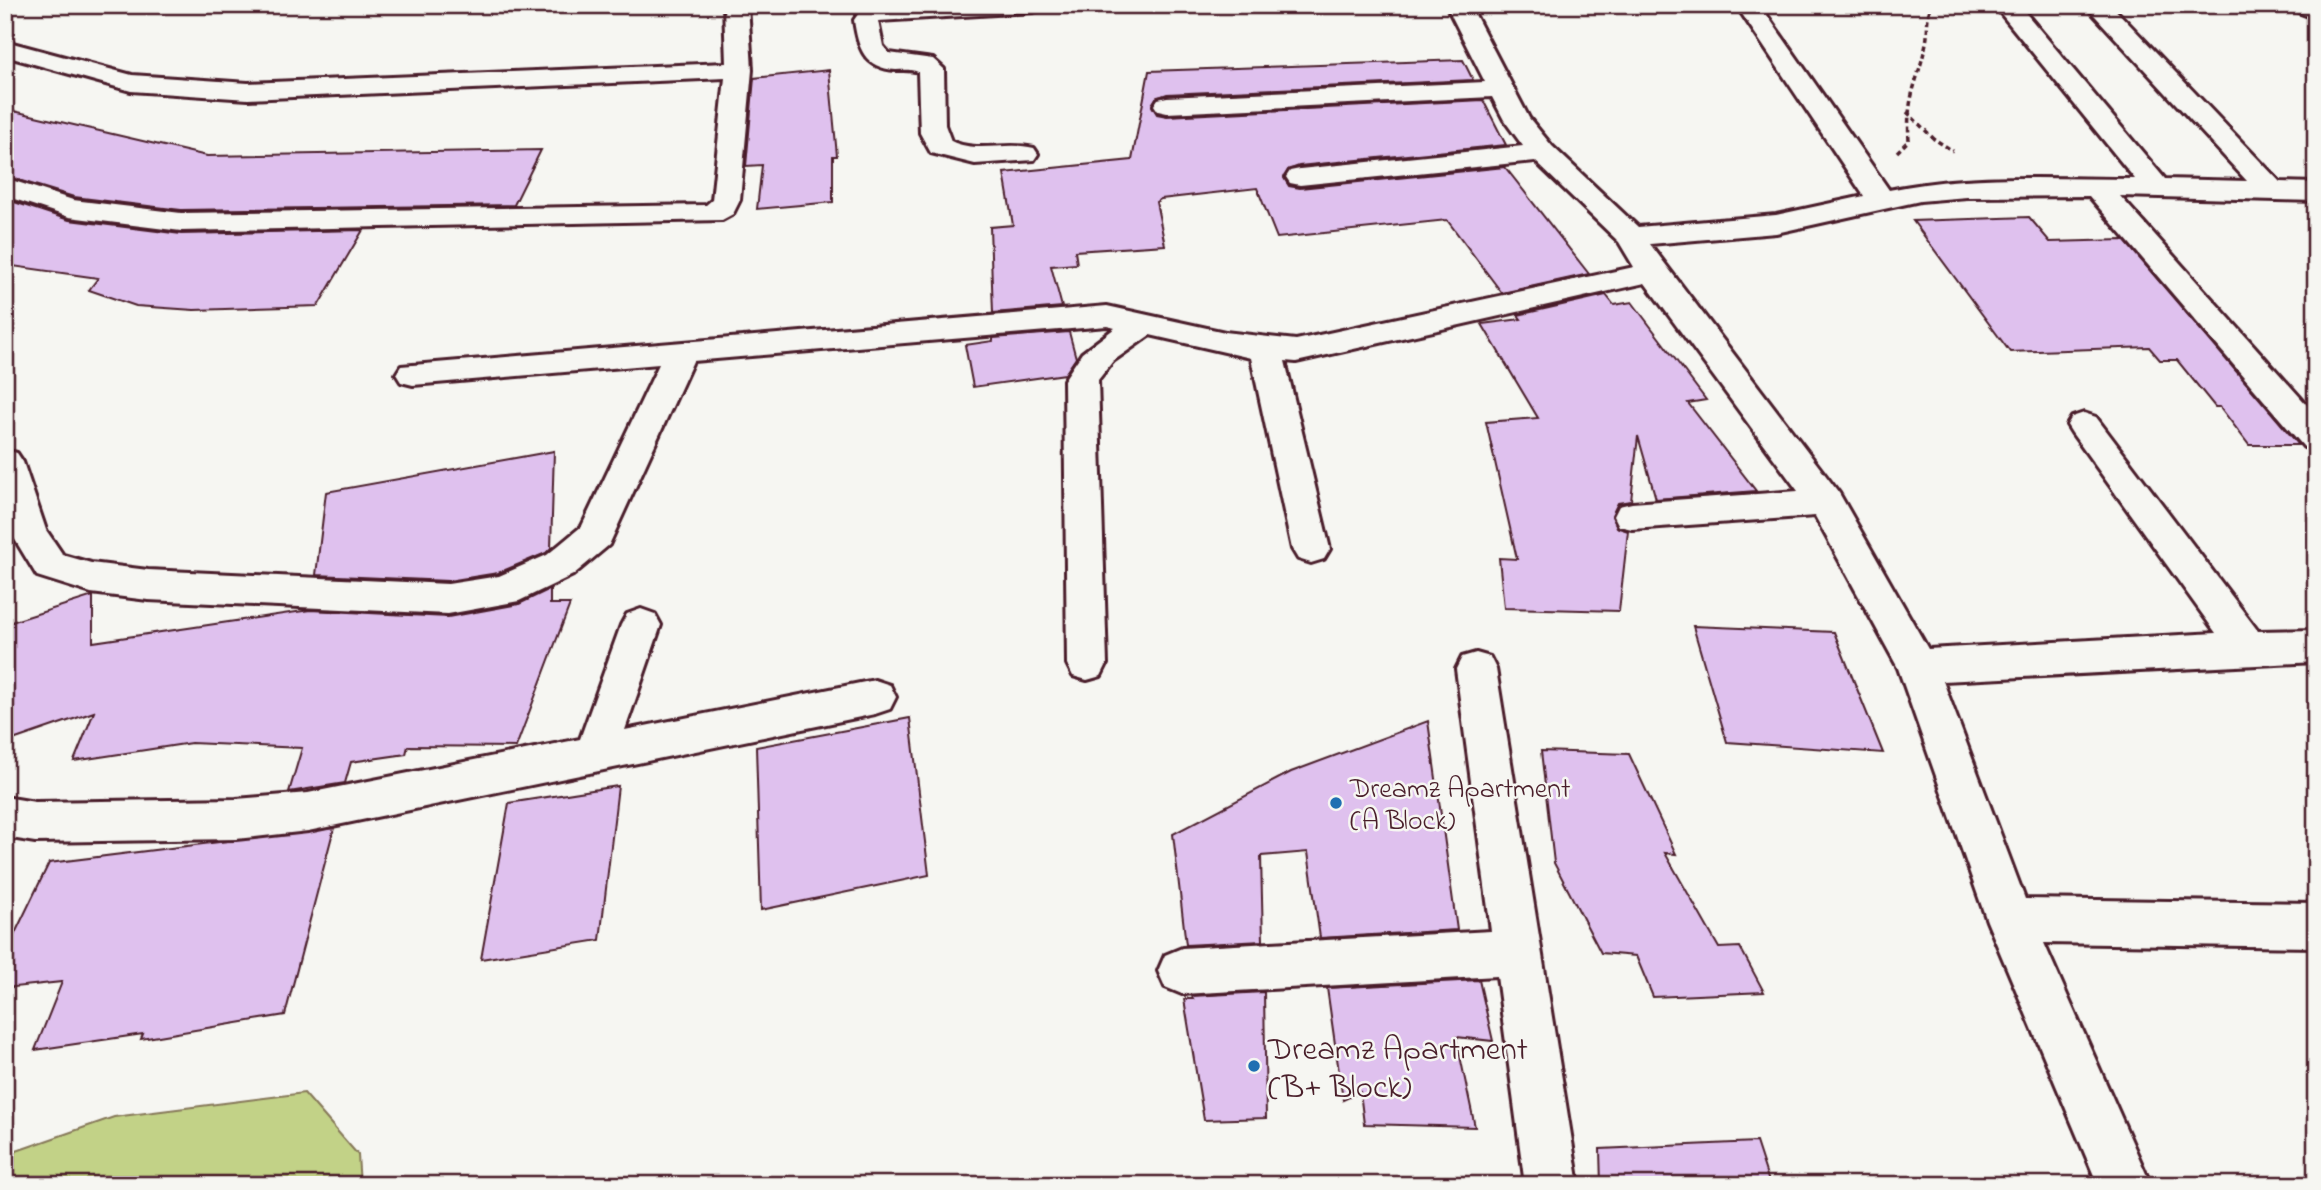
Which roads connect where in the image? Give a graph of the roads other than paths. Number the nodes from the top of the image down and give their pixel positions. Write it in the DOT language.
graph roads {
  1 [pos="736,5"];
  2 [pos="1032,5"];
  3 [pos="1458,5"];
  4 [pos="1748,5"];
  5 [pos="2006,5"];
  6 [pos="2097,5"];
  7 [pos="2301,5"];
  8 [pos="896,8"];
  9 [pos="2316,12"];
  10 [pos="5,48"];
  11 [pos="739,70"];
  12 [pos="1501,89"];
  13 [pos="1167,105"];
  14 [pos="1542,152"];
  15 [pos="1024,154"];
  16 [pos="1300,177"];
  17 [pos="5,186"];
  18 [pos="2097,187"];
  19 [pos="2157,187"];
  20 [pos="1875,191"];
  21 [pos="2272,191"];
  22 [pos="2316,192"];
  23 [pos="1631,237"];
  24 [pos="1653,272"];
  25 [pos="1148,323"];
  26 [pos="681,351"];
  27 [pos="1266,351"];
  28 [pos="413,374"];
  29 [pos="2084,425"];
  30 [pos="2316,438"];
  31 [pos="5,461"];
  32 [pos="1826,502"];
  33 [pos="1633,516"];
  34 [pos="1311,549"];
  35 [pos="641,625"];
  36 [pos="2248,646"];
  37 [pos="2316,646"];
  38 [pos="1087,664"];
  39 [pos="1917,666"];
  40 [pos="1476,668"];
  41 [pos="875,697"];
  42 [pos="596,752"];
  43 [pos="5,817"];
  44 [pos="2010,921"];
  45 [pos="2316,925"];
  46 [pos="1516,952"];
  47 [pos="1182,971"];
  48 [pos="1552,1185"];
  49 [pos="2125,1185"];
  1 -- 11 [label="street"];
  2 -- 8 [label="street"];
  3 -- 12 [label="street"];
  4 -- 20 [label="street"];
  5 -- 19 [label="street"];
  6 -- 21 [label="street"];
  7 -- 9 [label="street"];
  8 -- 15 [label="street"];
  10 -- 11 [label="street"];
  11 -- 17 [label="street"];
  12 -- 13 [label="street"];
  12 -- 14 [label="street"];
  14 -- 16 [label="street"];
  14 -- 23 [label="street"];
  18 -- 19 [label="street"];
  18 -- 20 [label="street"];
  18 -- 30 [label="street"];
  19 -- 21 [label="street"];
  20 -- 23 [label="street"];
  21 -- 22 [label="street"];
  23 -- 24 [label="street"];
  24 -- 27 [label="street"];
  24 -- 32 [label="street"];
  25 -- 26 [label="street"];
  25 -- 27 [label="street"];
  25 -- 38 [label="street"];
  26 -- 28 [label="street"];
  26 -- 31 [label="street"];
  27 -- 34 [label="street"];
  29 -- 36 [label="street"];
  32 -- 33 [label="street"];
  32 -- 39 [label="street"];
  35 -- 42 [label="street"];
  36 -- 37 [label="street"];
  36 -- 39 [label="street"];
  39 -- 44 [label="street"];
  40 -- 46 [label="street"];
  41 -- 42 [label="street"];
  42 -- 43 [label="street"];
  44 -- 45 [label="street"];
  44 -- 49 [label="street"];
  46 -- 47 [label="street"];
  46 -- 48 [label="street"];
}
